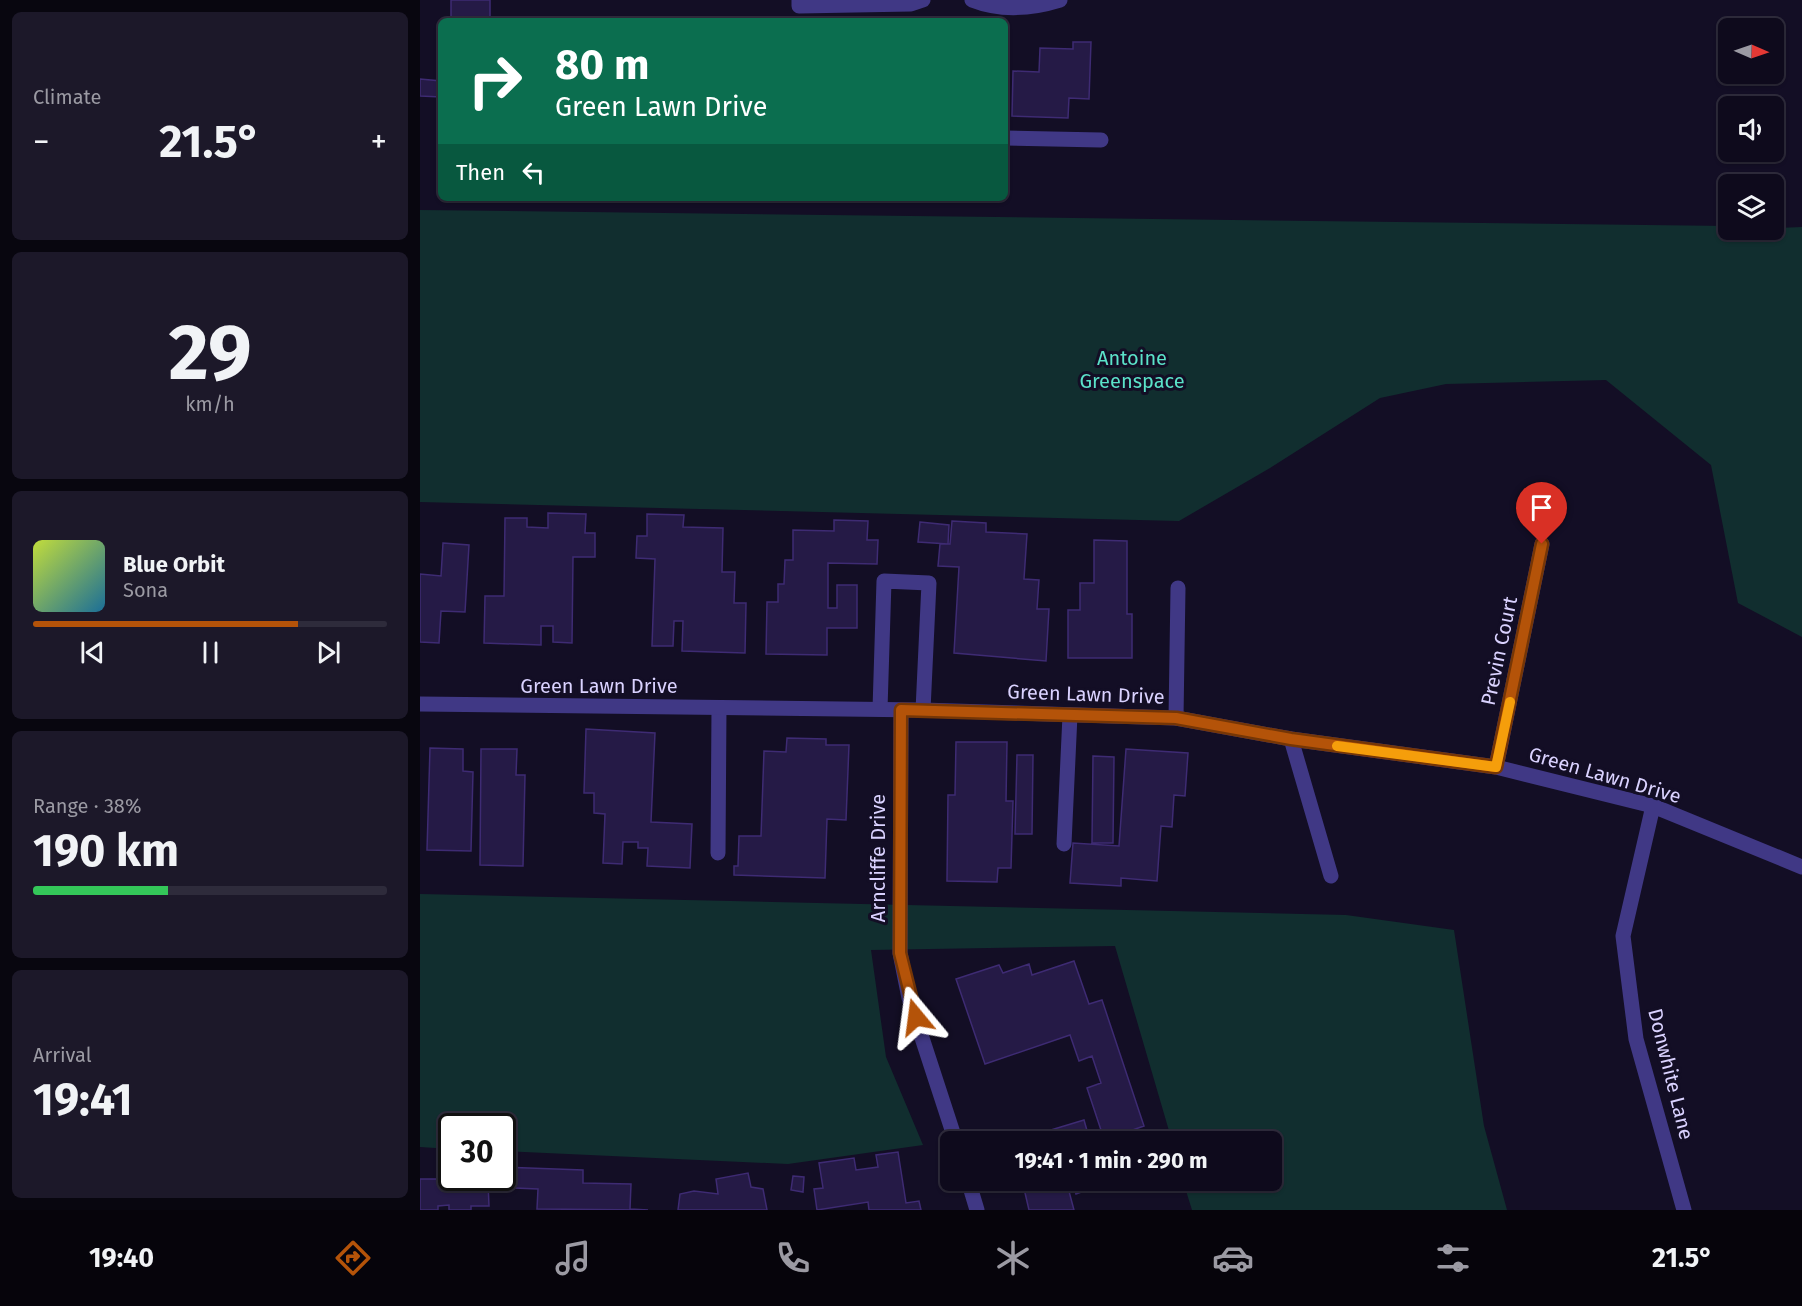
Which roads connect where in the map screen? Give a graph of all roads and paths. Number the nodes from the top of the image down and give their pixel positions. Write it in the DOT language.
graph roads {
  1 [pos="923,0"];
  2 [pos="972,0"];
  3 [pos="1060,0"];
  4 [pos="800,9"];
  5 [pos="1008,138"];
  6 [pos="1101,140"];
  7 [pos="1542,544"];
  8 [pos="1178,588"];
  9 [pos="420,704"];
  10 [pos="719,708"];
  11 [pos="880,709"];
  12 [pos="901,710"];
  13 [pos="922,710"];
  14 [pos="1070,715"];
  15 [pos="1176,718"];
  16 [pos="1291,739"];
  17 [pos="1496,767"];
  18 [pos="1653,806"];
  19 [pos="1064,844"];
  20 [pos="718,853"];
  21 [pos="1802,867"];
  22 [pos="1331,876"];
  23 [pos="952,1131"];
  24 [pos="971,1191"];
  25 [pos="977,1210"];
  26 [pos="1684,1210"];
  1 -- 4 [label="street"];
  2 -- 3 [label="street"];
  5 -- 6 [label="street"];
  7 -- 17 [label="street, Previn Court"];
  8 -- 15 [label="street"];
  9 -- 10 [label="street, Green Lawn Drive"];
  10 -- 11 [label="street, Green Lawn Drive"];
  10 -- 20 [label="street"];
  11 -- 12 [label="street, Green Lawn Drive"];
  11 -- 13 [label="street"];
  12 -- 13 [label="street, Green Lawn Drive"];
  12 -- 23 [label="street, Arncliffe Drive"];
  13 -- 14 [label="street, Green Lawn Drive"];
  14 -- 15 [label="street, Green Lawn Drive"];
  14 -- 19 [label="street"];
  15 -- 16 [label="street, Green Lawn Drive"];
  16 -- 17 [label="street, Green Lawn Drive"];
  16 -- 22 [label="street"];
  17 -- 18 [label="street, Green Lawn Drive"];
  18 -- 21 [label="street, Green Lawn Drive"];
  18 -- 26 [label="street, Donwhite Lane"];
  24 -- 25 [label="street"];
}
